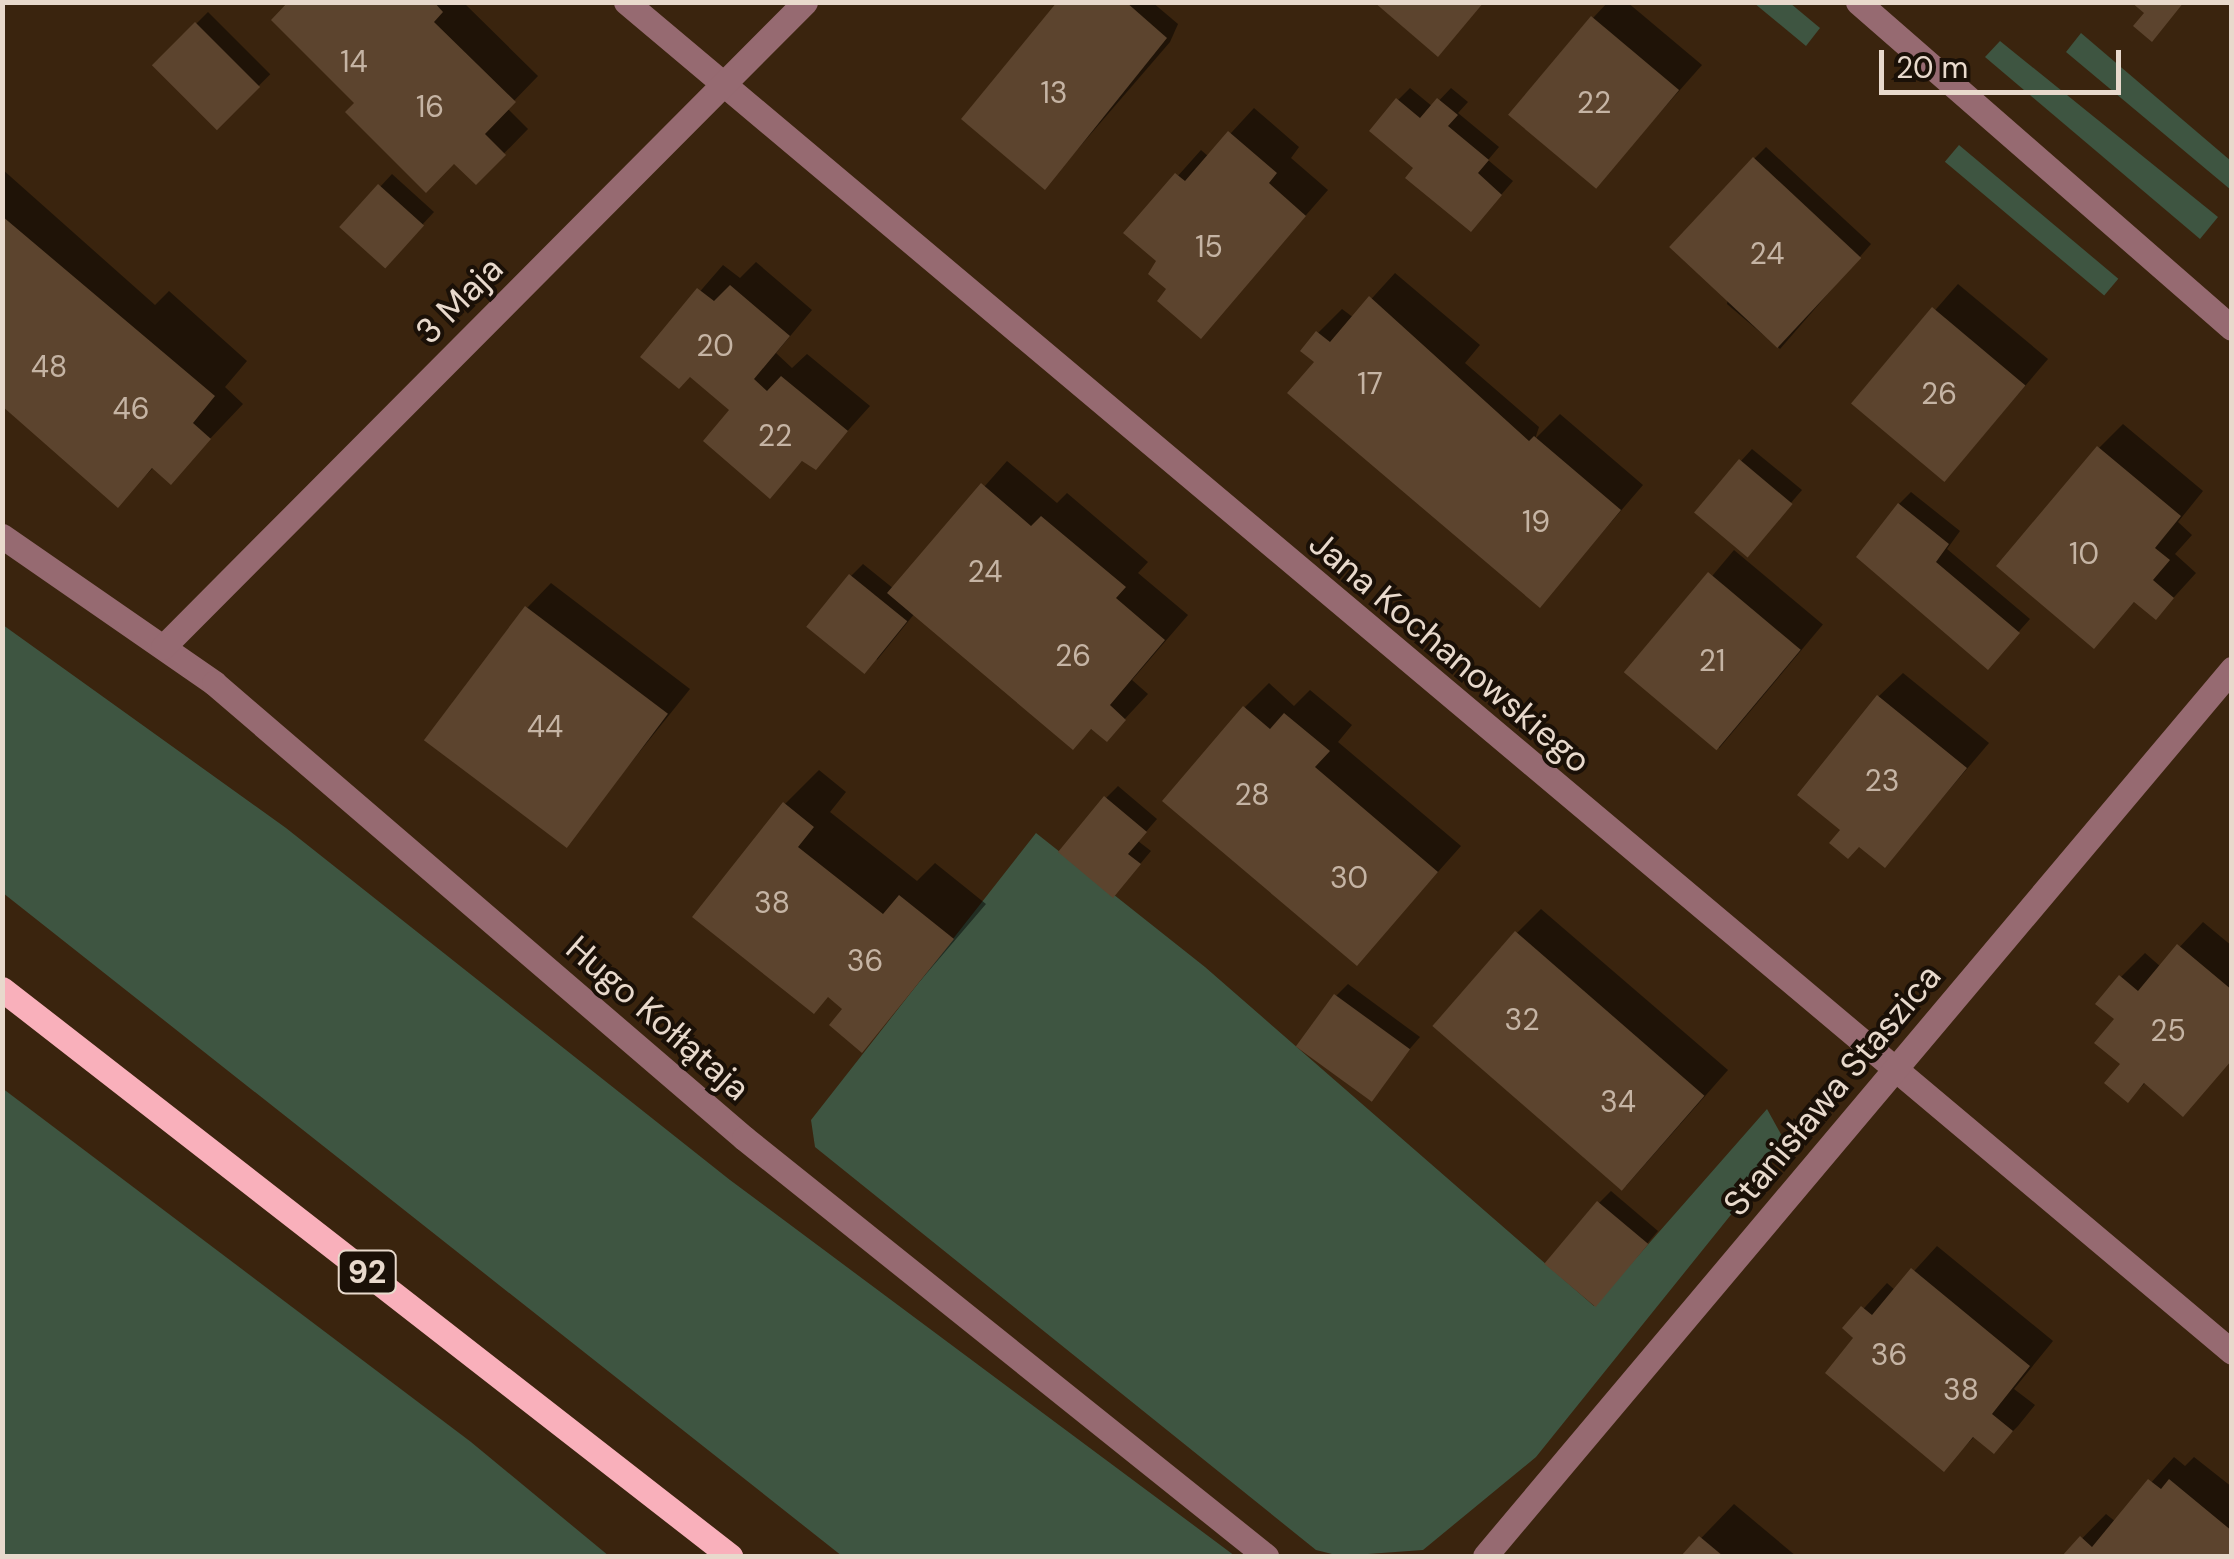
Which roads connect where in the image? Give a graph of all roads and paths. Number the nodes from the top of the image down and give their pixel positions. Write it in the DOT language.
graph roads {
  1 [pos="626,2"];
  2 [pos="805,2"];
  3 [pos="1858,2"];
  4 [pos="720,88"];
  5 [pos="2232,328"];
  6 [pos="2,536"];
  7 [pos="163,648"];
  8 [pos="2232,668"];
  9 [pos="2,989"];
  10 [pos="1894,1070"];
  11 [pos="2232,1352"];
  12 [pos="730,1556"];
  13 [pos="1266,1556"];
  14 [pos="1485,1556"];
  1 -- 4 [label="street, Jana Kochanowskiego"];
  2 -- 4 [label="street, 3 Maja"];
  3 -- 5 [label="street"];
  4 -- 7 [label="street, 3 Maja"];
  4 -- 10 [label="street, Jana Kochanowskiego"];
  6 -- 7 [label="street, Hugo Kołłątaja"];
  7 -- 13 [label="street, Hugo Kołłątaja"];
  8 -- 10 [label="street, Stanisława Staszica"];
  9 -- 12 [label="main road, 92"];
  10 -- 11 [label="street, Jana Kochanowskiego"];
  10 -- 14 [label="street, Stanisława Staszica"];
}
